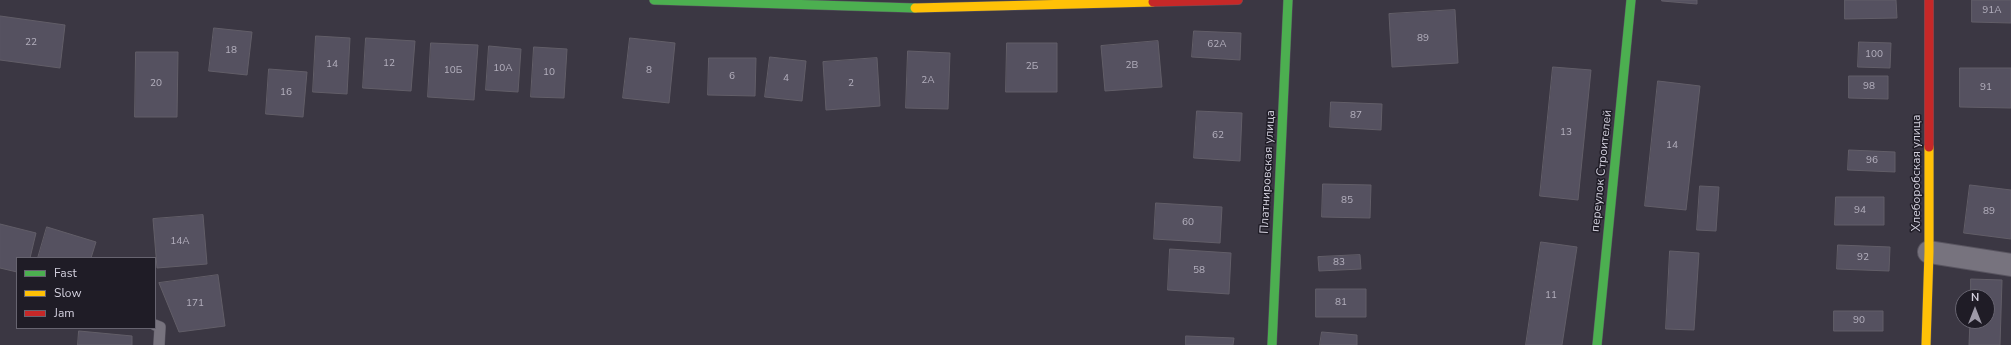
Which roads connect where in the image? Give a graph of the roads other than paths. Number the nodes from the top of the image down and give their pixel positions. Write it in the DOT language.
graph roads {
  1 [pos="654,0"];
  2 [pos="1238,0"];
  3 [pos="1288,0"];
  4 [pos="1631,0"];
  5 [pos="1929,0"];
  6 [pos="1929,252"];
  7 [pos="2011,265"];
  8 [pos="156,325"];
  9 [pos="159,345"];
  10 [pos="1272,345"];
  11 [pos="1598,345"];
  12 [pos="1926,345"];
  1 -- 2 [label="street"];
  3 -- 10 [label="street, Платнировская улица"];
  4 -- 11 [label="street, переулок Строителей"];
  5 -- 6 [label="street, Хлеборобская улица"];
  6 -- 7 [label="street"];
  6 -- 12 [label="street, Хлеборобская улица"];
  8 -- 9 [label="lane"];
}
